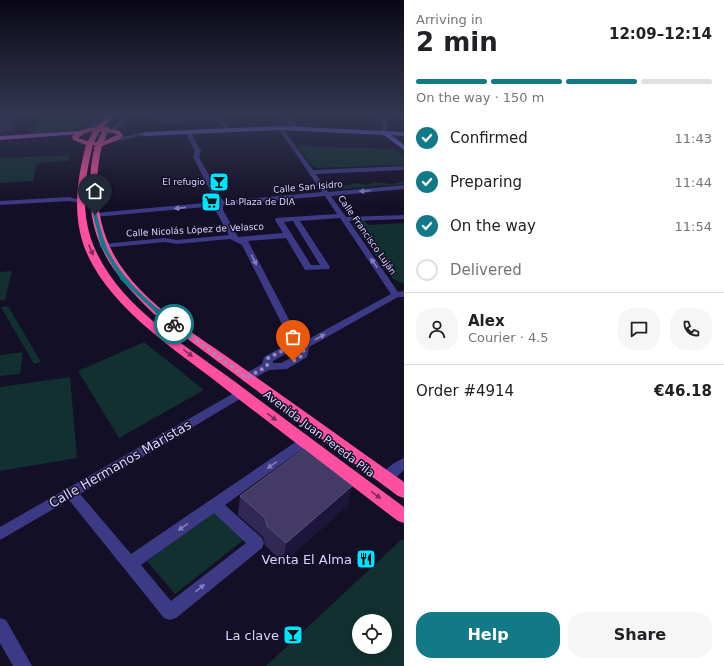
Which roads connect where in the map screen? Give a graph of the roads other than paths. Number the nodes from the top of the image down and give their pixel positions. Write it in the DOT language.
graph roads {
  1 [pos="94,145"];
  2 [pos="95,145"];
  3 [pos="195,145"];
  4 [pos="293,145"];
  5 [pos="404,168"];
  6 [pos="311,172"];
  7 [pos="404,187"];
  8 [pos="326,195"];
  9 [pos="82,201"];
  10 [pos="0,203"];
  11 [pos="220,204"];
  12 [pos="95,215"];
  13 [pos="404,217"];
  14 [pos="342,218"];
  15 [pos="295,219"];
  16 [pos="288,235"];
  17 [pos="236,240"];
  18 [pos="103,246"];
  19 [pos="400,295"];
  20 [pos="304,346"];
  21 [pos="247,378"];
  22 [pos="241,393"];
  23 [pos="304,442"];
  24 [pos="404,463"];
  25 [pos="386,478"];
  26 [pos="404,491"];
  27 [pos="71,493"];
  28 [pos="215,505"];
  29 [pos="404,516"];
  30 [pos="0,534"];
  31 [pos="130,564"];
  32 [pos="0,626"];
  33 [pos="24,666"];
  1 -- 9 [label="highway, Avenida Juan Pereda Pila"];
  2 -- 12 [label="highway, Avenida Juan Pereda Pila"];
  3 -- 11 [label="street"];
  4 -- 6 [label="street, Calle Francisco Luján"];
  5 -- 6 [label="street"];
  6 -- 8 [label="street, Calle Francisco Luján"];
  7 -- 8 [label="street, Calle San Isidro, one-way"];
  8 -- 11 [label="street, Calle San Isidro"];
  8 -- 14 [label="street, Calle Francisco Luján"];
  9 -- 10 [label="street"];
  9 -- 22 [label="highway, Avenida Juan Pereda Pila, one-way"];
  11 -- 12 [label="street, Calle San Isidro, one-way"];
  11 -- 17 [label="street"];
  12 -- 18 [label="highway, Avenida Juan Pereda Pila"];
  13 -- 14 [label="street, Calle Nicolás López de Velasco"];
  14 -- 15 [label="street, Calle Nicolás López de Velasco"];
  19 -- 14 [label="street, Calle Francisco Luján, one-way"];
  15 -- 16 [label="street, Calle Nicolás López de Velasco"];
  15 -- 16 [label="street, Calle Nicolás López de Velasco"];
  16 -- 17 [label="street, Calle Nicolás López de Velasco"];
  17 -- 18 [label="street, Calle Nicolás López de Velasco"];
  17 -- 20 [label="street, one-way"];
  18 -- 21 [label="highway, Avenida Juan Pereda Pila"];
  20 -- 19 [label="street, one-way"];
  20 -- 21 [label="street"];
  21 -- 25 [label="highway, Avenida Juan Pereda Pila"];
  22 -- 23 [label="highway, Avenida Juan Pereda Pila, one-way"];
  22 -- 27 [label="street, Calle Hermanos Maristas"];
  23 -- 28 [label="street, one-way"];
  23 -- 29 [label="highway, Avenida Juan Pereda Pila, one-way"];
  24 -- 25 [label="street"];
  25 -- 26 [label="highway, Avenida Juan Pereda Pila"];
  27 -- 30 [label="street, Calle Hermanos Maristas"];
  27 -- 31 [label="street"];
  28 -- 31 [label="street, one-way"];
  31 -- 28 [label="street, one-way"];
  32 -- 33 [label="street"];
}
